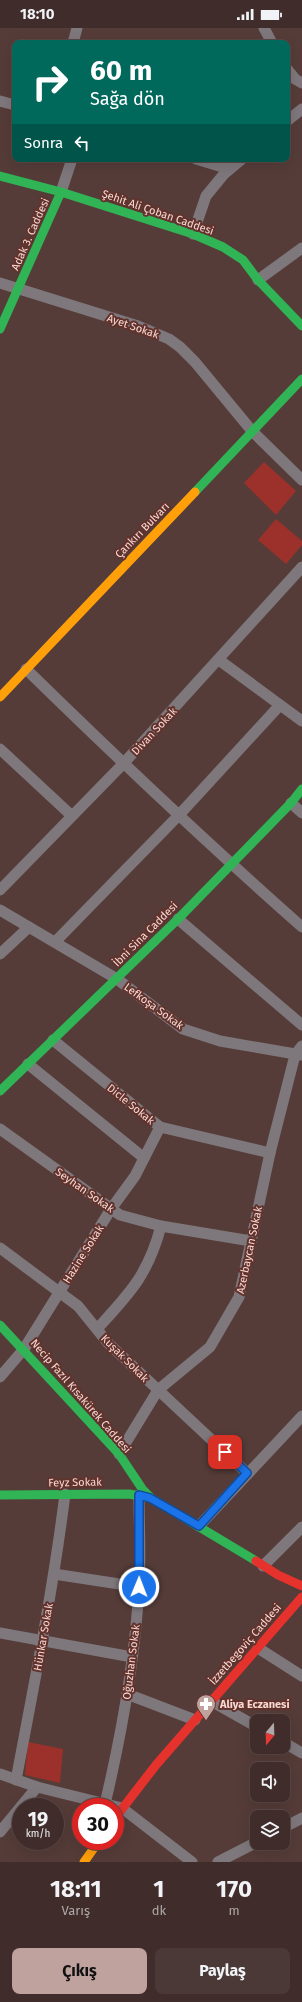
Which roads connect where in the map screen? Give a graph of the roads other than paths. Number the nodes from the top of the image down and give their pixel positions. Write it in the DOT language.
graph roads {
  1 [pos="77,28"];
  2 [pos="264,28"];
  3 [pos="74,40"];
  4 [pos="270,40"];
  5 [pos="290,73"];
  6 [pos="302,83"];
  7 [pos="0,101"];
  8 [pos="12,105"];
  9 [pos="302,109"];
  10 [pos="290,119"];
  11 [pos="71,162"];
  12 [pos="206,162"];
  13 [pos="238,162"];
  14 [pos="230,169"];
  15 [pos="0,176"];
  16 [pos="61,192"];
  17 [pos="193,234"];
  18 [pos="302,248"];
  19 [pos="258,280"];
  20 [pos="0,283"];
  21 [pos="18,289"];
  22 [pos="302,326"];
  23 [pos="0,329"];
  24 [pos="302,379"];
  25 [pos="252,431"];
  26 [pos="302,480"];
  27 [pos="302,567"];
  28 [pos="219,660"];
  29 [pos="26,669"];
  30 [pos="0,697"];
  31 [pos="280,705"];
  32 [pos="302,721"];
  33 [pos="0,748"];
  34 [pos="123,764"];
  35 [pos="302,789"];
  36 [pos="291,803"];
  37 [pos="302,813"];
  38 [pos="179,815"];
  39 [pos="72,816"];
  40 [pos="231,864"];
  41 [pos="0,890"];
  42 [pos="0,910"];
  43 [pos="178,919"];
  44 [pos="29,927"];
  45 [pos="302,927"];
  46 [pos="55,942"];
  47 [pos="0,954"];
  48 [pos="117,979"];
  49 [pos="302,1025"];
  50 [pos="53,1040"];
  51 [pos="300,1052"];
  52 [pos="28,1064"];
  53 [pos="0,1091"];
  54 [pos="160,1127"];
  55 [pos="0,1129"];
  56 [pos="270,1153"];
  57 [pos="144,1158"];
  58 [pos="111,1210"];
  59 [pos="161,1226"];
  60 [pos="250,1242"];
  61 [pos="0,1248"];
  62 [pos="60,1292"];
  63 [pos="0,1325"];
  64 [pos="97,1329"];
  65 [pos="24,1349"];
  66 [pos="0,1377"];
  67 [pos="158,1390"];
  68 [pos="302,1416"];
  69 [pos="118,1454"];
  70 [pos="247,1473"];
  71 [pos="65,1494"];
  72 [pos="0,1495"];
  73 [pos="139,1495"];
  74 [pos="150,1498"];
  75 [pos="199,1526"];
  76 [pos="302,1527"];
  77 [pos="263,1566"];
  78 [pos="54,1574"];
  79 [pos="302,1586"];
  80 [pos="139,1587"];
  81 [pos="302,1597"];
  82 [pos="0,1633"];
  83 [pos="43,1640"];
  84 [pos="258,1648"];
  85 [pos="132,1657"];
  86 [pos="302,1676"];
  87 [pos="128,1694"];
  88 [pos="211,1701"];
  89 [pos="195,1720"];
  90 [pos="250,1723"];
  91 [pos="290,1746"];
  92 [pos="302,1753"];
  93 [pos="0,1774"];
  94 [pos="16,1780"];
  95 [pos="37,1787"];
  96 [pos="81,1798"];
  97 [pos="106,1798"];
  98 [pos="124,1806"];
  99 [pos="124,1810"];
  100 [pos="302,1818"];
  101 [pos="290,1824"];
  102 [pos="0,1832"];
  103 [pos="250,1846"];
  104 [pos="93,1850"];
  105 [pos="84,1862"];
  106 [pos="192,1862"];
  107 [pos="218,1862"];
  1 -- 3 [label="street"];
  2 -- 4 [label="street"];
  5 -- 6 [label="street"];
  7 -- 8 [label="street"];
  9 -- 10 [label="street"];
  11 -- 16 [label="street"];
  12 -- 14 [label="street"];
  13 -- 14 [label="street"];
  14 -- 17 [label="street"];
  15 -- 16 [label="street, Şehit Ali Çoban Caddesi"];
  16 -- 17 [label="street, Şehit Ali Çoban Caddesi"];
  16 -- 21 [label="street, Adak 3. Caddesi"];
  17 -- 19 [label="street, Şehit Ali Çoban Caddesi"];
  18 -- 19 [label="street"];
  19 -- 22 [label="street, Şehit Ali Çoban Caddesi"];
  20 -- 21 [label="street, Ayet Sokak"];
  21 -- 23 [label="street, Adak 3. Caddesi"];
  21 -- 25 [label="street, Ayet Sokak"];
  24 -- 25 [label="street, Çankırı Bulvarı"];
  25 -- 26 [label="street, Ayet Sokak"];
  25 -- 29 [label="street, Çankırı Bulvarı"];
  27 -- 28 [label="street, Divan Sokak"];
  28 -- 31 [label="street"];
  28 -- 34 [label="street, Divan Sokak"];
  29 -- 30 [label="street, Çankırı Bulvarı"];
  29 -- 34 [label="street"];
  31 -- 32 [label="street"];
  31 -- 38 [label="street"];
  33 -- 39 [label="street"];
  34 -- 38 [label="street"];
  34 -- 39 [label="street, Divan Sokak"];
  35 -- 36 [label="street, İbni Sina Caddesi"];
  36 -- 37 [label="street"];
  36 -- 40 [label="street, İbni Sina Caddesi"];
  38 -- 40 [label="street"];
  38 -- 46 [label="street"];
  39 -- 41 [label="street, Divan Sokak"];
  40 -- 43 [label="street, İbni Sina Caddesi"];
  40 -- 45 [label="street"];
  42 -- 44 [label="street, Lefkoşa Sokak"];
  43 -- 48 [label="street, İbni Sina Caddesi"];
  43 -- 49 [label="street"];
  44 -- 46 [label="street, Lefkoşa Sokak"];
  44 -- 47 [label="street"];
  46 -- 48 [label="street, Lefkoşa Sokak"];
  48 -- 50 [label="street, İbni Sina Caddesi"];
  48 -- 51 [label="street, Lefkoşa Sokak"];
  50 -- 52 [label="street, İbni Sina Caddesi"];
  50 -- 54 [label="street, Dicle Sokak"];
  51 -- 56 [label="street, Azerbaycan Sokak"];
  52 -- 53 [label="street, İbni Sina Caddesi"];
  52 -- 57 [label="street"];
  54 -- 56 [label="street, Dicle Sokak"];
  54 -- 57 [label="street, Hazine Sokak"];
  55 -- 58 [label="street, Seyhan Sokak"];
  56 -- 60 [label="street, Azerbaycan Sokak"];
  57 -- 58 [label="street, Hazine Sokak"];
  58 -- 59 [label="street, Seyhan Sokak"];
  58 -- 62 [label="street, Hazine Sokak"];
  59 -- 60 [label="street, Seyhan Sokak"];
  59 -- 64 [label="street"];
  60 -- 67 [label="street, Azerbaycan Sokak"];
  61 -- 62 [label="street, Kuşak Sokak"];
  62 -- 64 [label="street, Kuşak Sokak"];
  62 -- 65 [label="street, Hazine Sokak"];
  63 -- 65 [label="street, Necip Fazıl Kısakürek Caddesi"];
  64 -- 67 [label="street, Kuşak Sokak"];
  65 -- 66 [label="street, Hazine Sokak"];
  65 -- 69 [label="street, Necip Fazıl Kısakürek Caddesi"];
  67 -- 69 [label="street, Azerbaycan Sokak"];
  67 -- 70 [label="street, Kuşak Sokak"];
  68 -- 70 [label="street"];
  69 -- 74 [label="street, Necip Fazıl Kısakürek Caddesi"];
  70 -- 75 [label="street"];
  71 -- 72 [label="street, Feyz Sokak"];
  71 -- 73 [label="street, Feyz Sokak"];
  71 -- 78 [label="street, Hünkar Sokak"];
  73 -- 74 [label="street, Feyz Sokak"];
  73 -- 80 [label="street, Oğuzhan Sokak"];
  74 -- 75 [label="street, Necip Fazıl Kısakürek Caddesi"];
  75 -- 77 [label="street, Necip Fazıl Kısakürek Caddesi"];
  76 -- 77 [label="street"];
  77 -- 79 [label="street, Necip Fazıl Kısakürek Caddesi"];
  78 -- 80 [label="street"];
  78 -- 83 [label="street, Hünkar Sokak"];
  80 -- 85 [label="street, Oğuzhan Sokak"];
  81 -- 84 [label="street, İzzetbegoviç Caddesi"];
  82 -- 83 [label="street"];
  83 -- 85 [label="street"];
  83 -- 94 [label="street, Hünkar Sokak"];
  84 -- 86 [label="street"];
  84 -- 88 [label="street, İzzetbegoviç Caddesi"];
  85 -- 87 [label="street, Oğuzhan Sokak"];
  87 -- 89 [label="street"];
  87 -- 97 [label="street, Oğuzhan Sokak"];
  88 -- 89 [label="street, İzzetbegoviç Caddesi"];
  88 -- 90 [label="street"];
  89 -- 98 [label="street, İzzetbegoviç Caddesi"];
  91 -- 92 [label="street"];
  93 -- 94 [label="street"];
  94 -- 95 [label="street"];
  95 -- 96 [label="street"];
  95 -- 102 [label="street"];
  99 -- 106 [label="street"];
  100 -- 101 [label="street"];
  103 -- 107 [label="street"];
  104 -- 105 [label="street"];
}
